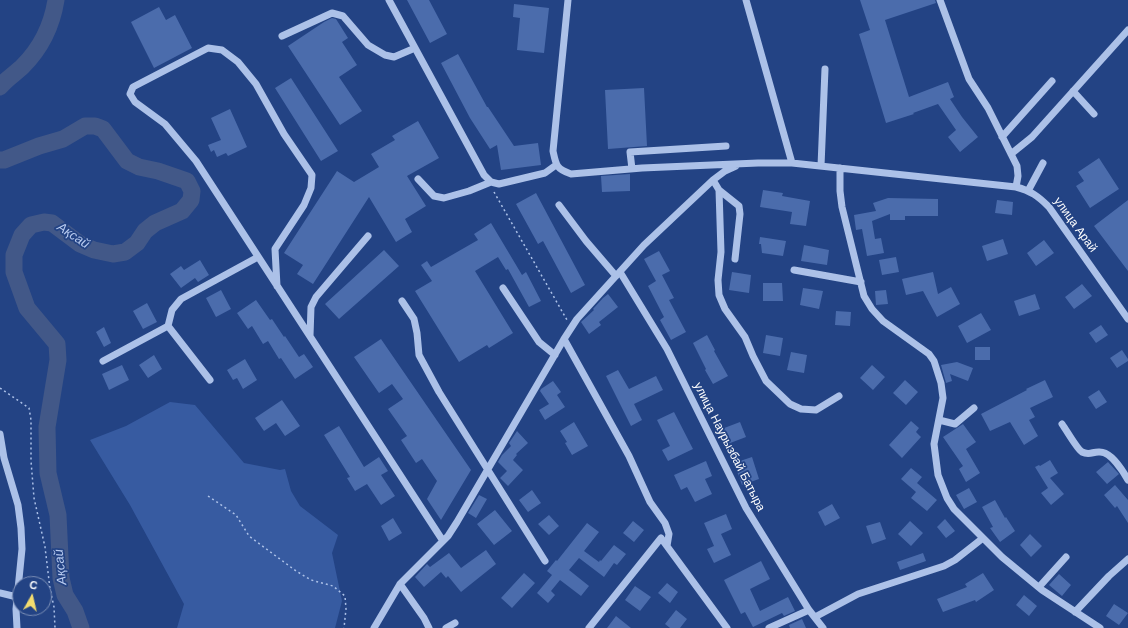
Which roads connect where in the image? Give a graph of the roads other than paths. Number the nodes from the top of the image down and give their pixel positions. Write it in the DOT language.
graph roads {
  1 [pos="389,0"];
  2 [pos="568,0"];
  3 [pos="746,0"];
  4 [pos="940,0"];
  5 [pos="1128,30"];
  6 [pos="282,36"];
  7 [pos="416,48"];
  8 [pos="825,70"];
  9 [pos="1052,81"];
  10 [pos="1073,91"];
  11 [pos="1094,114"];
  12 [pos="1002,137"];
  13 [pos="726,146"];
  14 [pos="1011,154"];
  15 [pos="792,163"];
  16 [pos="1043,163"];
  17 [pos="740,164"];
  18 [pos="556,165"];
  19 [pos="821,166"];
  20 [pos="840,168"];
  21 [pos="632,169"];
  22 [pos="418,179"];
  23 [pos="713,180"];
  24 [pos="491,182"];
  25 [pos="1016,186"];
  26 [pos="719,190"];
  27 [pos="1028,191"];
  28 [pos="559,205"];
  29 [pos="368,236"];
  30 [pos="258,257"];
  31 [pos="735,259"];
  32 [pos="794,270"];
  33 [pos="618,274"];
  34 [pos="861,282"];
  35 [pos="277,286"];
  36 [pos="503,288"];
  37 [pos="402,301"];
  38 [pos="1128,318"];
  39 [pos="168,326"];
  40 [pos="310,336"];
  41 [pos="564,339"];
  42 [pos="554,355"];
  43 [pos="103,362"];
  44 [pos="210,380"];
  45 [pos="839,396"];
  46 [pos="974,408"];
  47 [pos="939,420"];
  48 [pos="1062,424"];
  49 [pos="0,434"];
  50 [pos="2,458"];
  51 [pos="488,469"];
  52 [pos="1126,472"];
  53 [pos="1128,480"];
  54 [pos="983,538"];
  55 [pos="443,541"];
  56 [pos="667,546"];
  57 [pos="1066,557"];
  58 [pos="1128,559"];
  59 [pos="545,561"];
  60 [pos="19,576"];
  61 [pos="400,584"];
  62 [pos="1039,588"];
  63 [pos="0,593"];
  64 [pos="12,596"];
  65 [pos="809,610"];
  66 [pos="1075,612"];
  67 [pos="16,616"];
  68 [pos="815,617"];
  69 [pos="455,623"];
  70 [pos="17,628"];
  71 [pos="374,628"];
  72 [pos="428,628"];
  73 [pos="446,628"];
  74 [pos="590,628"];
  75 [pos="727,628"];
  76 [pos="769,628"];
  77 [pos="823,628"];
  78 [pos="1100,628"];
  1 -- 7 [label="street"];
  2 -- 18 [label="street"];
  3 -- 15 [label="street"];
  4 -- 12 [label="street"];
  5 -- 10 [label="street"];
  6 -- 7 [label="street"];
  7 -- 24 [label="street"];
  8 -- 19 [label="street"];
  9 -- 12 [label="street"];
  10 -- 11 [label="street"];
  10 -- 14 [label="street"];
  12 -- 14 [label="street"];
  13 -- 21 [label="street"];
  14 -- 25 [label="street"];
  15 -- 17 [label="street, улица Арай"];
  15 -- 19 [label="street, улица Арай"];
  16 -- 27 [label="street"];
  17 -- 21 [label="street, улица Арай"];
  17 -- 23 [label="street"];
  18 -- 21 [label="street, улица Арай"];
  18 -- 24 [label="street"];
  19 -- 20 [label="street, улица Арай"];
  20 -- 25 [label="street, улица Арай"];
  20 -- 34 [label="street"];
  22 -- 24 [label="street"];
  23 -- 26 [label="street"];
  23 -- 33 [label="street"];
  25 -- 27 [label="street, улица Арай"];
  26 -- 31 [label="street"];
  26 -- 45 [label="street"];
  27 -- 38 [label="street, улица Арай"];
  28 -- 33 [label="street, улица Наурызбай Батыра"];
  29 -- 40 [label="street"];
  30 -- 35 [label="street"];
  30 -- 35 [label="street"];
  30 -- 39 [label="street"];
  32 -- 34 [label="street"];
  33 -- 41 [label="street"];
  33 -- 65 [label="street, улица Наурызбай Батыра"];
  34 -- 47 [label="street"];
  35 -- 40 [label="street"];
  36 -- 42 [label="street"];
  37 -- 51 [label="street"];
  39 -- 43 [label="street"];
  39 -- 44 [label="street"];
  40 -- 55 [label="street"];
  41 -- 42 [label="street"];
  41 -- 56 [label="street"];
  42 -- 51 [label="street"];
  46 -- 47 [label="street"];
  47 -- 54 [label="street"];
  48 -- 52 [label="street"];
  49 -- 50 [label="street"];
  50 -- 60 [label="street"];
  51 -- 55 [label="street"];
  51 -- 59 [label="street"];
  52 -- 53 [label="street"];
  54 -- 62 [label="street"];
  54 -- 68 [label="street"];
  55 -- 61 [label="street"];
  56 -- 74 [label="street"];
  56 -- 75 [label="street"];
  57 -- 62 [label="street"];
  58 -- 66 [label="street"];
  61 -- 71 [label="street"];
  61 -- 72 [label="street"];
  62 -- 66 [label="street"];
  63 -- 64 [label="street"];
  65 -- 68 [label="street, улица Наурызбай Батыра"];
  65 -- 76 [label="street"];
  66 -- 78 [label="street"];
  67 -- 70 [label="street"];
  68 -- 77 [label="street, улица Наурызбай Батыра"];
  69 -- 73 [label="street"];
}
